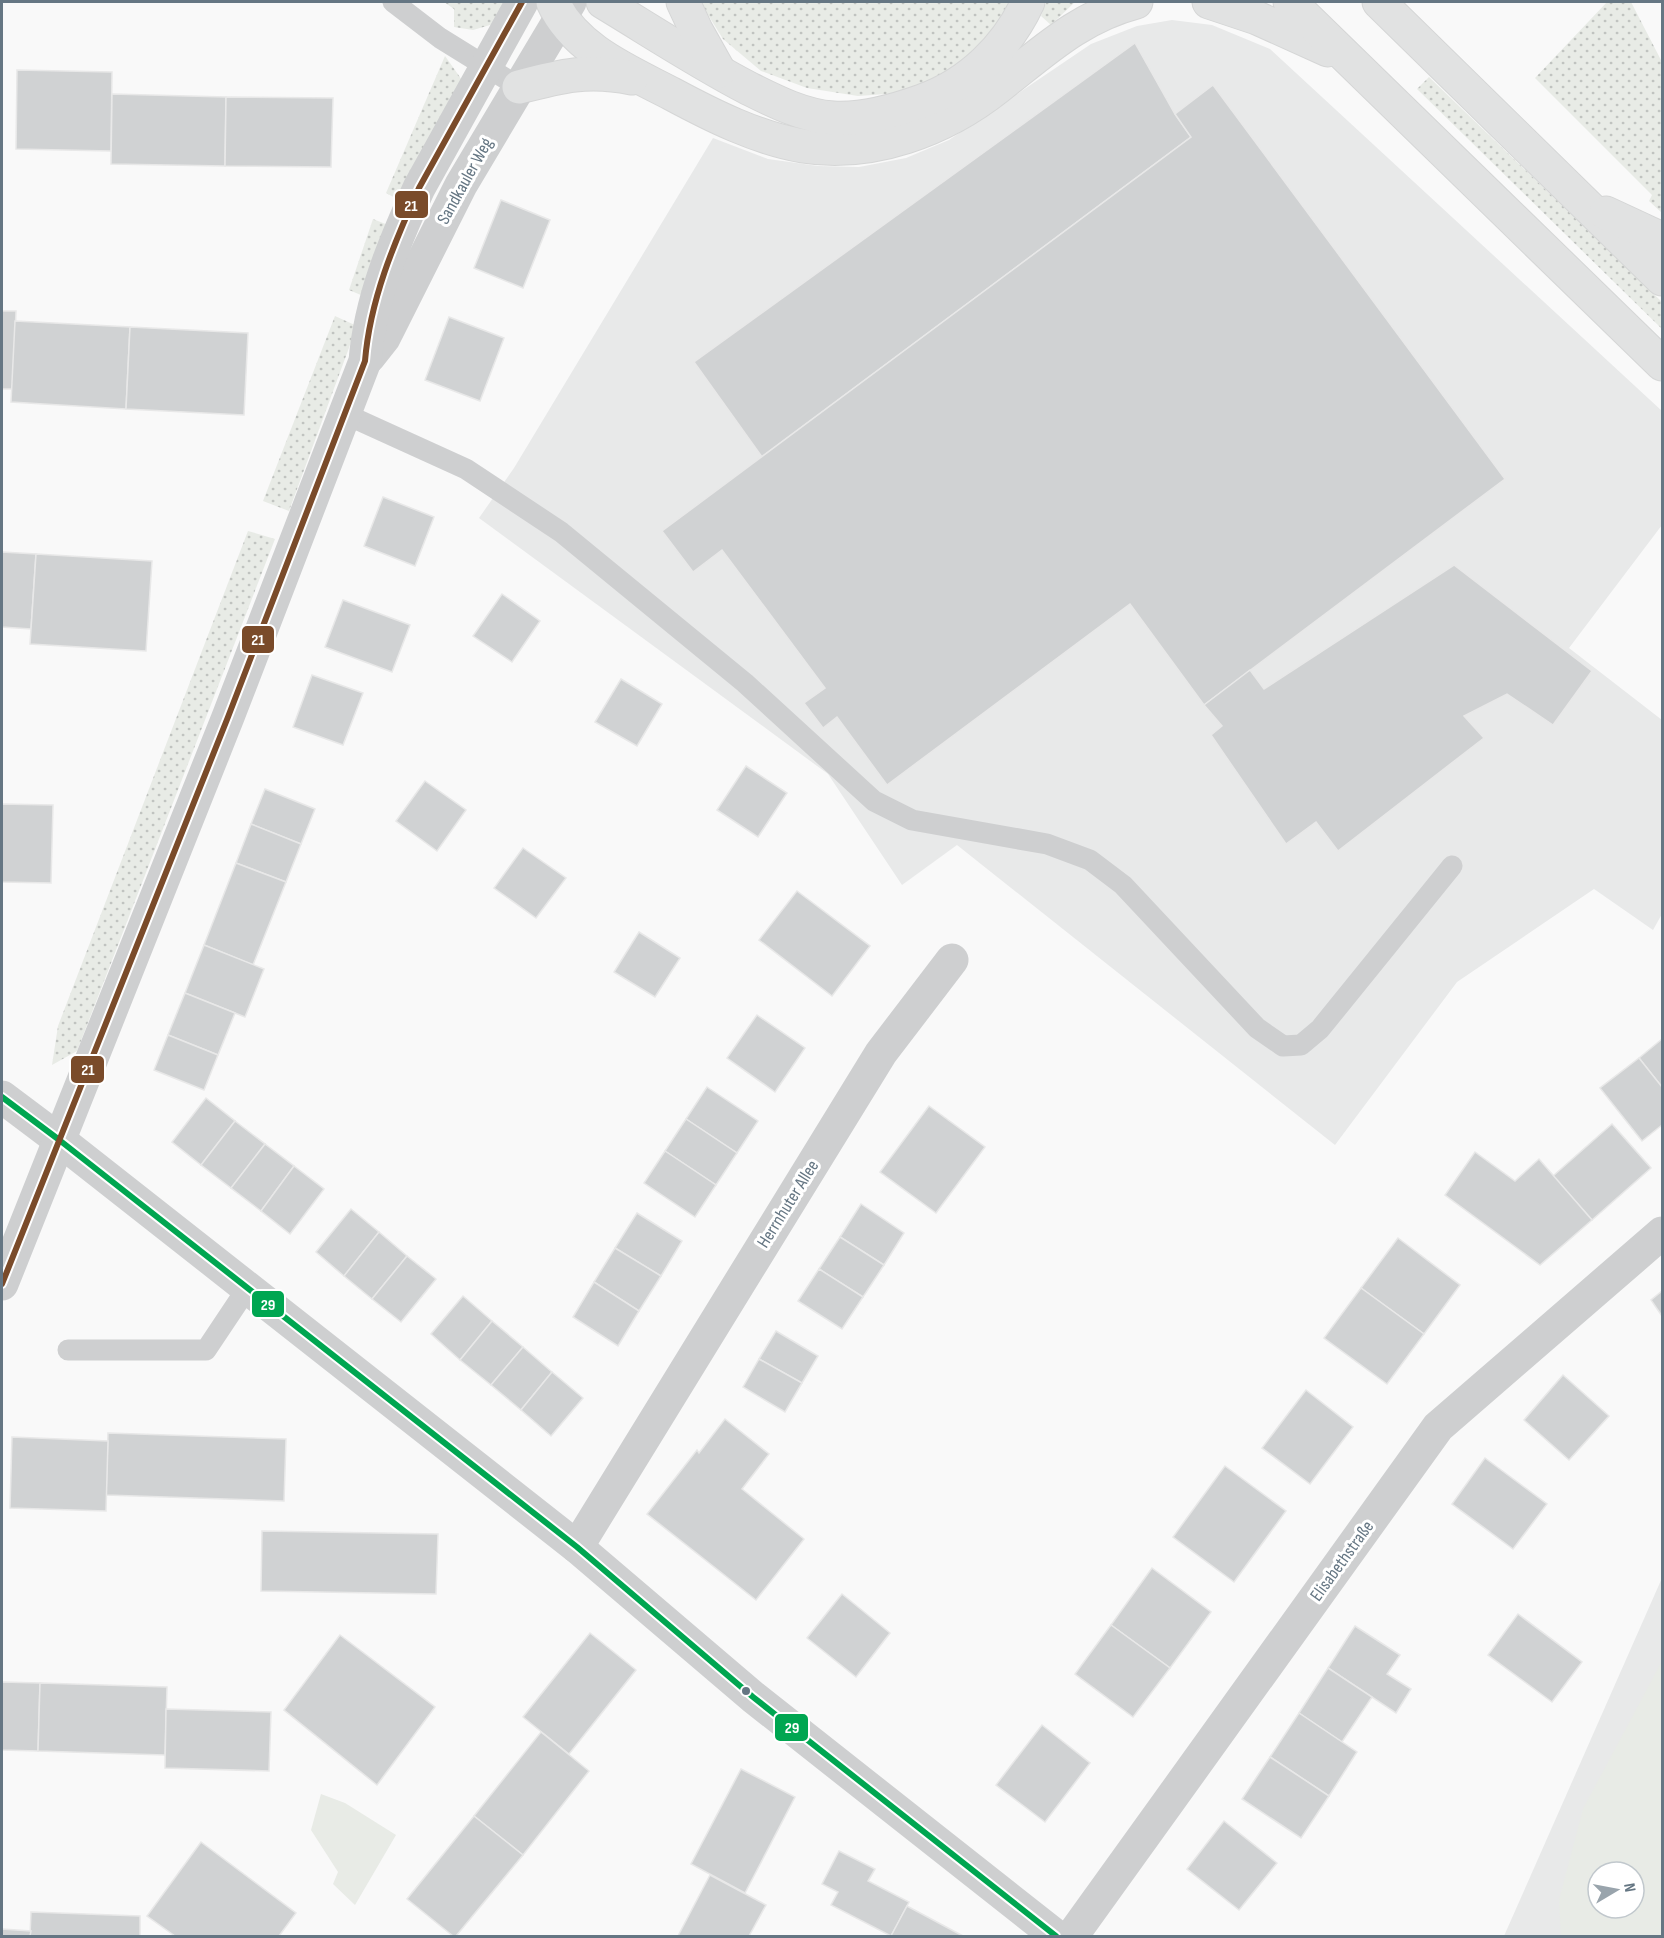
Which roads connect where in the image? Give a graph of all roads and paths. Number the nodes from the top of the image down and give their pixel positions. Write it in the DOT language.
graph roads {
  1 [pos="393,2"];
  2 [pos="522,2"];
  3 [pos="603,2"];
  4 [pos="683,2"];
  5 [pos="1028,2"];
  6 [pos="1136,2"];
  7 [pos="1209,2"];
  8 [pos="1290,2"];
  9 [pos="1379,2"];
  10 [pos="561,7"];
  11 [pos="1351,60"];
  12 [pos="486,67"];
  13 [pos="720,73"];
  14 [pos="648,82"];
  15 [pos="519,87"];
  16 [pos="1585,203"];
  17 [pos="1662,238"];
  18 [pos="1662,279"];
  19 [pos="365,361"];
  20 [pos="1662,364"];
  21 [pos="345,414"];
  22 [pos="1452,866"];
  23 [pos="952,960"];
  24 [pos="2,1097"];
  25 [pos="58,1139"];
  26 [pos="1662,1233"];
  27 [pos="2,1284"];
  28 [pos="248,1287"];
  29 [pos="68,1350"];
  30 [pos="577,1547"];
  31 [pos="1056,1936"];
  32 [pos="1072,1936"];
  1 -- 12 [label="lane"];
  2 -- 12 [label="street, Sandkauler Weg"];
  3 -- 13 [label="highway"];
  4 -- 13 [label="highway"];
  5 -- 13 [label="highway"];
  6 -- 14 [label="highway"];
  7 -- 11 [label="highway"];
  8 -- 11 [label="highway"];
  9 -- 16 [label="highway"];
  10 -- 14 [label="highway"];
  10 -- 15 [label="street, Sandkauler Weg"];
  11 -- 20 [label="highway"];
  12 -- 15 [label="lane"];
  12 -- 19 [label="street, Sandkauler Weg"];
  14 -- 15 [label="highway"];
  15 -- 19 [label="street, Sandkauler Weg"];
  16 -- 17 [label="highway"];
  16 -- 18 [label="highway"];
  19 -- 21 [label="street, Sandkauler Weg"];
  21 -- 22 [label="lane"];
  21 -- 25 [label="street, Sandkauler Weg"];
  23 -- 30 [label="street, Herrnhuter Allee"];
  24 -- 25 [label="street"];
  25 -- 27 [label="street, Sandkauler Weg"];
  25 -- 28 [label="street"];
  26 -- 32 [label="street, Elisabethstraße"];
  28 -- 29 [label="lane"];
  28 -- 30 [label="street"];
  30 -- 31 [label="street"];
}
